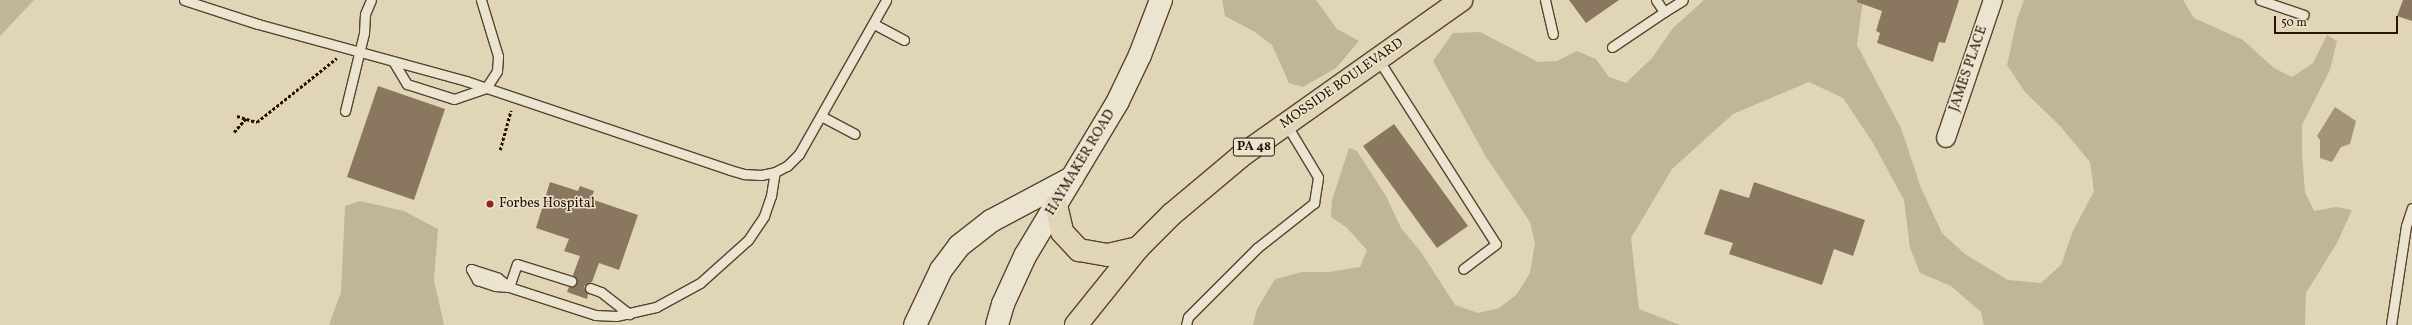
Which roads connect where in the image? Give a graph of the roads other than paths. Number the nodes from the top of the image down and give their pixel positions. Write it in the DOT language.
graph roads {
  1 [pos="184,0"];
  2 [pos="371,0"];
  3 [pos="481,0"];
  4 [pos="886,0"];
  5 [pos="1161,0"];
  6 [pos="1461,0"];
  7 [pos="1546,0"];
  8 [pos="1656,0"];
  9 [pos="1683,0"];
  10 [pos="1993,0"];
  11 [pos="2260,0"];
  12 [pos="1664,12"];
  13 [pos="2304,15"];
  14 [pos="874,24"];
  15 [pos="1554,34"];
  16 [pos="904,40"];
  17 [pos="1612,47"];
  18 [pos="360,51"];
  19 [pos="1378,59"];
  20 [pos="393,61"];
  21 [pos="486,88"];
  22 [pos="345,111"];
  23 [pos="821,116"];
  24 [pos="1286,124"];
  25 [pos="855,134"];
  26 [pos="1946,138"];
  27 [pos="775,172"];
  28 [pos="1073,178"];
  29 [pos="1056,205"];
  30 [pos="2412,208"];
  31 [pos="1138,248"];
  32 [pos="2402,254"];
  33 [pos="2412,258"];
  34 [pos="1463,269"];
  35 [pos="571,281"];
  36 [pos="590,288"];
  37 [pos="629,314"];
  38 [pos="916,325"];
  39 [pos="998,325"];
  40 [pos="1076,325"];
  41 [pos="1186,325"];
  42 [pos="2391,325"];
  1 -- 18 [label="lane"];
  2 -- 18 [label="lane"];
  3 -- 21 [label="lane"];
  4 -- 14 [label="lane"];
  5 -- 28 [label="main road, HAYMAKER ROAD"];
  6 -- 19 [label="main road, MOSSIDE BOULEVARD / PA 48"];
  7 -- 15 [label="lane"];
  8 -- 12 [label="lane"];
  9 -- 12 [label="lane"];
  10 -- 26 [label="street, JAMES PLACE"];
  11 -- 13 [label="lane"];
  12 -- 17 [label="lane"];
  14 -- 16 [label="lane"];
  14 -- 23 [label="lane"];
  18 -- 20 [label="lane"];
  18 -- 22 [label="lane"];
  19 -- 24 [label="main road, MOSSIDE BOULEVARD / PA 48"];
  19 -- 34 [label="lane"];
  20 -- 21 [label="lane"];
  20 -- 21 [label="lane"];
  21 -- 27 [label="lane"];
  23 -- 25 [label="lane"];
  23 -- 27 [label="lane"];
  24 -- 31 [label="main road, MOSSIDE BOULEVARD / PA 48"];
  24 -- 41 [label="lane"];
  27 -- 37 [label="lane"];
  28 -- 29 [label="main road, HAYMAKER ROAD"];
  28 -- 38 [label="main road"];
  29 -- 31 [label="main road"];
  29 -- 39 [label="main road, HAYMAKER ROAD"];
  30 -- 32 [label="lane"];
  31 -- 40 [label="main road, MOSSIDE BOULEVARD / PA 48"];
  32 -- 33 [label="lane"];
  32 -- 42 [label="lane"];
  35 -- 37 [label="lane"];
  36 -- 37 [label="lane"];
}
